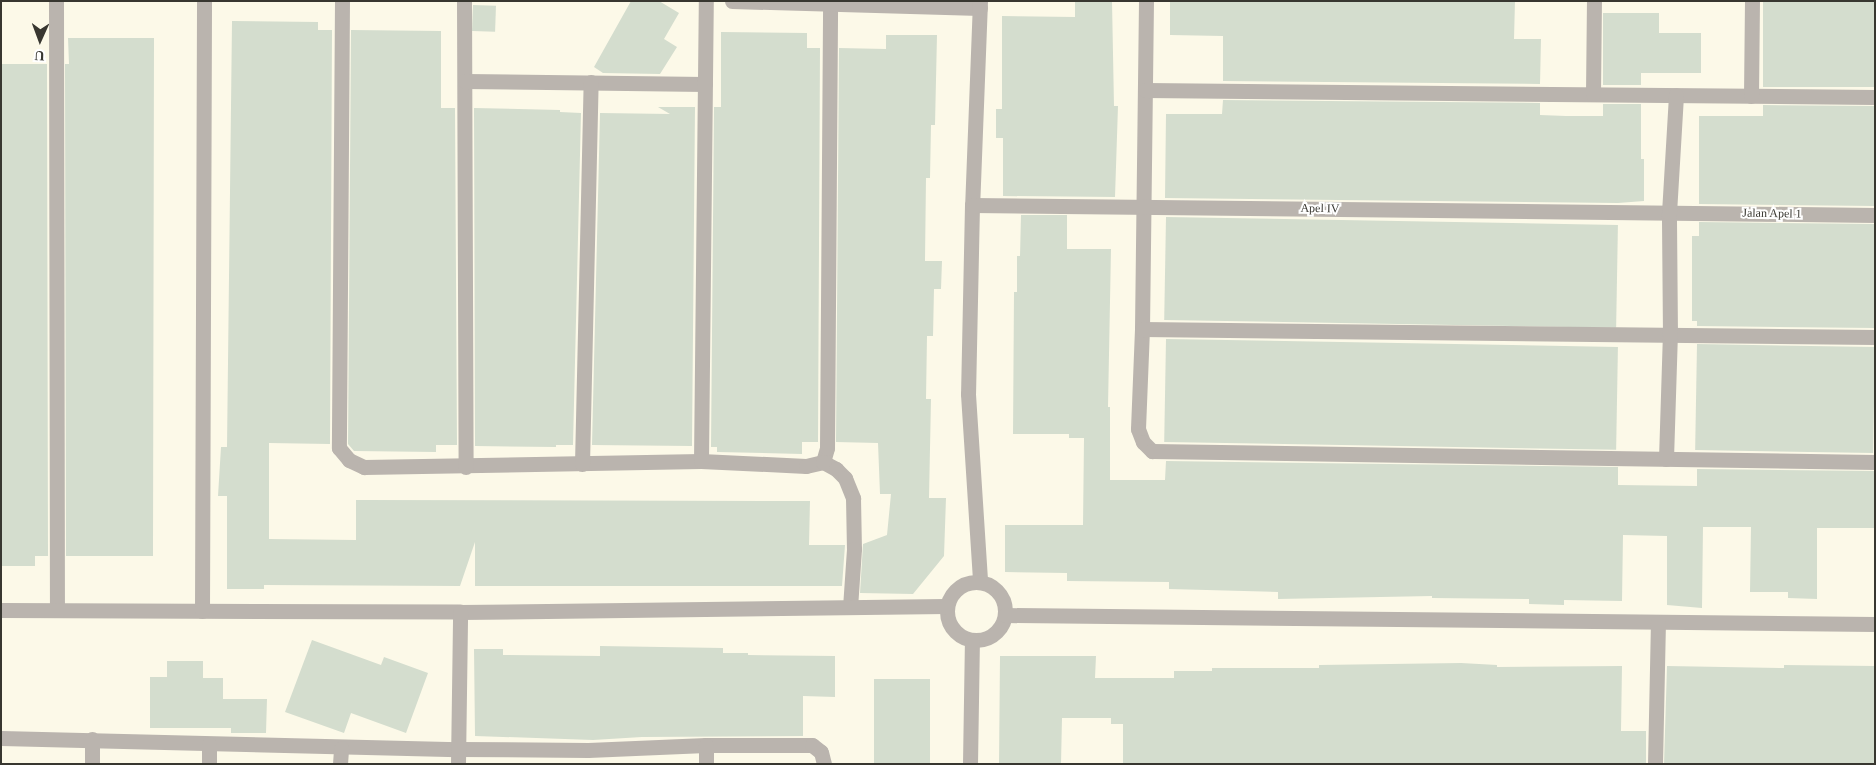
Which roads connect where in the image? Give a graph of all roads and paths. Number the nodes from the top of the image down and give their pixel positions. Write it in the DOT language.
graph roads {
  1 [pos="56,1"];
  2 [pos="204,1"];
  3 [pos="342,1"];
  4 [pos="464,1"];
  5 [pos="706,1"];
  6 [pos="732,1"];
  7 [pos="1146,1"];
  8 [pos="1594,1"];
  9 [pos="1752,1"];
  10 [pos="830,3"];
  11 [pos="980,4"];
  12 [pos="464,81"];
  13 [pos="591,82"];
  14 [pos="704,84"];
  15 [pos="1145,90"];
  16 [pos="1593,94"];
  17 [pos="1676,95"];
  18 [pos="1751,96"];
  19 [pos="1875,97"];
  20 [pos="972,205"];
  21 [pos="1144,207"];
  22 [pos="1669,213"];
  23 [pos="1875,215"];
  24 [pos="1142,329"];
  25 [pos="1670,335"];
  26 [pos="1875,337"];
  27 [pos="1666,459"];
  28 [pos="701,461"];
  29 [pos="823,462"];
  30 [pos="1875,462"];
  31 [pos="582,464"];
  32 [pos="466,467"];
  33 [pos="980,582"];
  34 [pos="946,606"];
  35 [pos="850,607"];
  36 [pos="1,610"];
  37 [pos="58,610"];
  38 [pos="202,611"];
  39 [pos="460,612"];
  40 [pos="1005,615"];
  41 [pos="1658,622"];
  42 [pos="1875,624"];
  43 [pos="972,640"];
  44 [pos="1,738"];
  45 [pos="92,739"];
  46 [pos="209,744"];
  47 [pos="706,744"];
  48 [pos="341,748"];
  49 [pos="458,757"];
  50 [pos="588,757"];
  51 [pos="92,764"];
  52 [pos="209,764"];
  53 [pos="340,764"];
  54 [pos="706,764"];
  55 [pos="824,764"];
  56 [pos="970,764"];
  57 [pos="1655,764"];
  1 -- 37 [label="street"];
  2 -- 38 [label="street"];
  3 -- 32 [label="street"];
  4 -- 12 [label="street"];
  5 -- 14 [label="street"];
  6 -- 10 [label="street"];
  7 -- 15 [label="street"];
  8 -- 16 [label="street"];
  9 -- 18 [label="street"];
  10 -- 11 [label="street"];
  10 -- 29 [label="street"];
  11 -- 20 [label="street"];
  12 -- 13 [label="street"];
  12 -- 32 [label="street"];
  13 -- 14 [label="street"];
  13 -- 31 [label="street"];
  14 -- 28 [label="street"];
  15 -- 16 [label="street"];
  15 -- 21 [label="street"];
  16 -- 17 [label="street"];
  17 -- 18 [label="street"];
  17 -- 22 [label="street"];
  18 -- 19 [label="street"];
  20 -- 21 [label="street, Apel IV"];
  20 -- 33 [label="street"];
  21 -- 22 [label="street, Apel IV"];
  21 -- 24 [label="street"];
  22 -- 23 [label="street, Jalan Apel 1"];
  22 -- 25 [label="street"];
  24 -- 25 [label="street"];
  24 -- 27 [label="street"];
  25 -- 26 [label="street"];
  25 -- 27 [label="street"];
  27 -- 30 [label="street"];
  28 -- 29 [label="street"];
  28 -- 31 [label="street"];
  29 -- 35 [label="street"];
  31 -- 32 [label="street"];
  33 -- 34 [label="street"];
  33 -- 40 [label="street"];
  34 -- 35 [label="street"];
  34 -- 43 [label="street"];
  35 -- 39 [label="street"];
  36 -- 37 [label="street"];
  37 -- 38 [label="street"];
  38 -- 39 [label="street"];
  39 -- 49 [label="street"];
  40 -- 41 [label="street"];
  40 -- 43 [label="street"];
  41 -- 42 [label="street"];
  41 -- 57 [label="street"];
  43 -- 56 [label="street"];
  44 -- 45 [label="street"];
  45 -- 46 [label="street"];
  45 -- 51 [label="street"];
  46 -- 48 [label="street"];
  46 -- 52 [label="street"];
  47 -- 50 [label="street"];
  47 -- 54 [label="street"];
  47 -- 55 [label="street"];
  48 -- 49 [label="street"];
  48 -- 53 [label="street"];
  49 -- 50 [label="street"];
}
